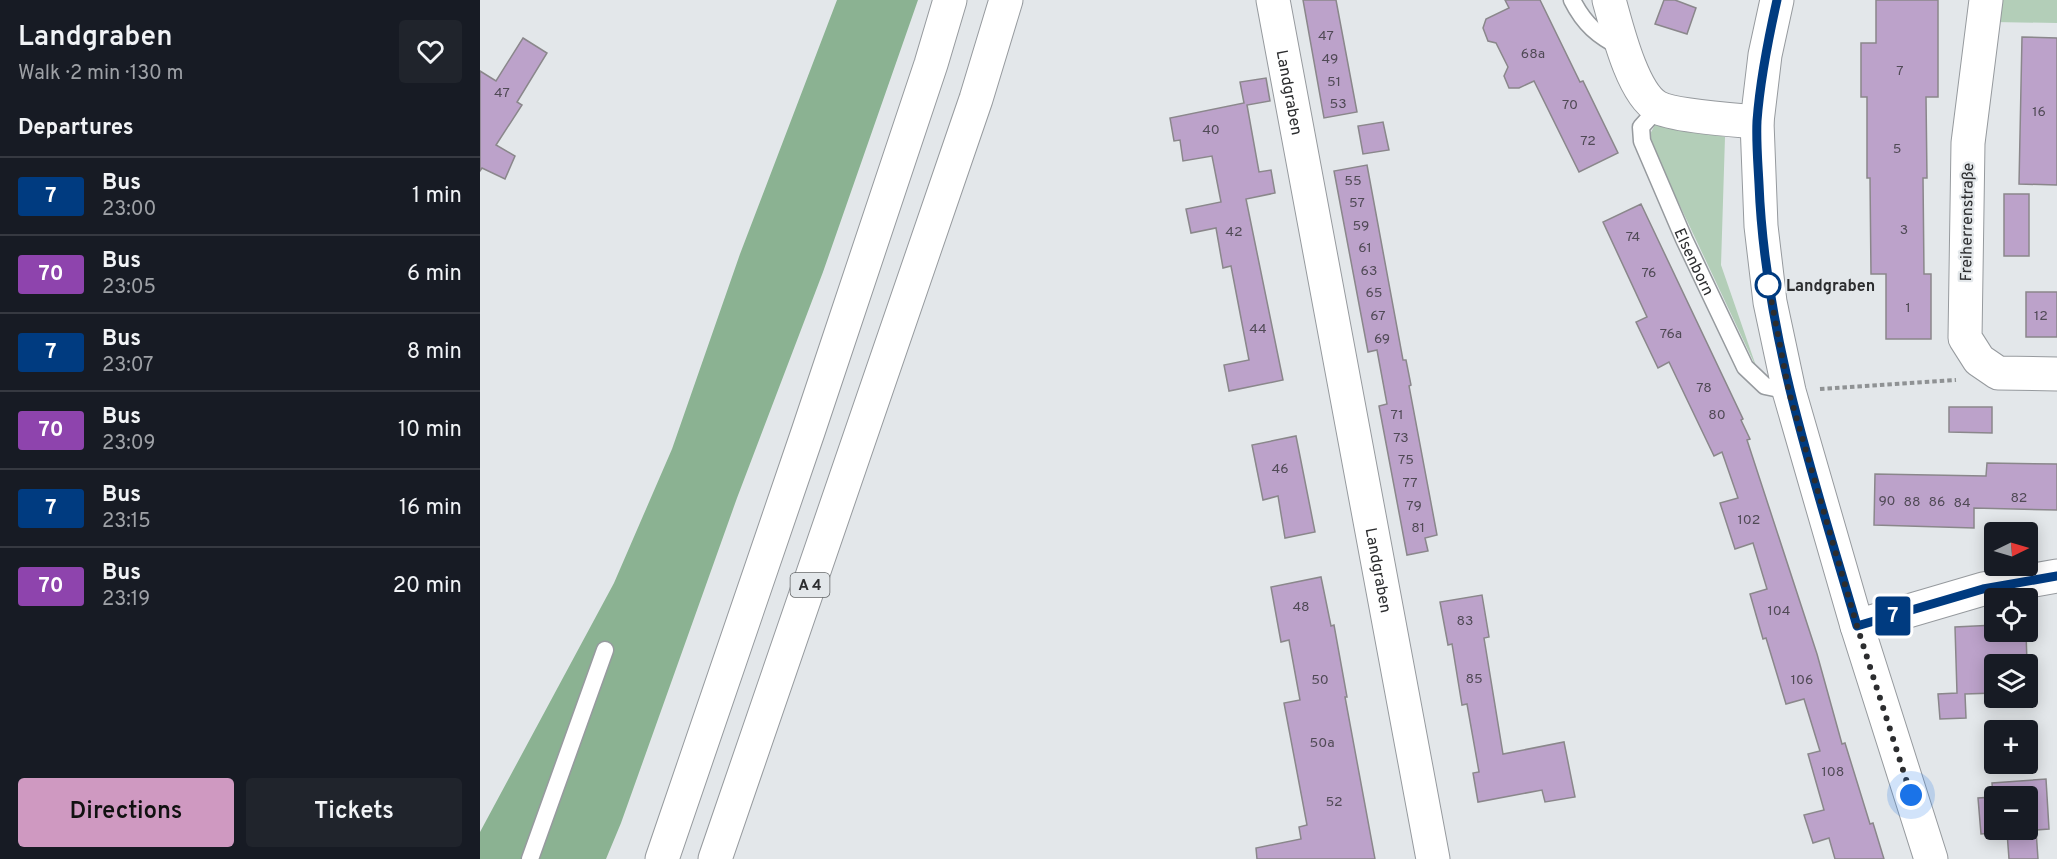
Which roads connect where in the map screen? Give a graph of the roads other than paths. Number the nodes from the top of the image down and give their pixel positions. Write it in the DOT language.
graph roads {
  1 [pos="950,0"];
  2 [pos="1006,0"];
  3 [pos="1273,0"];
  4 [pos="1572,0"];
  5 [pos="1609,0"];
  6 [pos="1777,0"];
  7 [pos="1986,0"];
  8 [pos="1624,50"];
  9 [pos="1658,108"];
  10 [pos="1757,122"];
  11 [pos="2057,374"];
  12 [pos="1789,392"];
  13 [pos="2057,576"];
  14 [pos="1857,626"];
  15 [pos="605,650"];
  16 [pos="530,859"];
  17 [pos="662,859"];
  18 [pos="716,859"];
  19 [pos="1433,859"];
  20 [pos="1931,859"];
  1 -- 17 [label="main road"];
  2 -- 18 [label="main road, A 4"];
  3 -- 19 [label="main road, Landgraben"];
  4 -- 8 [label="lane"];
  5 -- 8 [label="main road"];
  6 -- 10 [label="main road"];
  7 -- 11 [label="main road, Freiherrenstraße"];
  8 -- 9 [label="main road"];
  9 -- 10 [label="main road"];
  9 -- 12 [label="lane, Elsenborn"];
  10 -- 12 [label="main road"];
  12 -- 14 [label="main road"];
  13 -- 14 [label="main road"];
  14 -- 20 [label="main road"];
  15 -- 16 [label="lane"];
}
